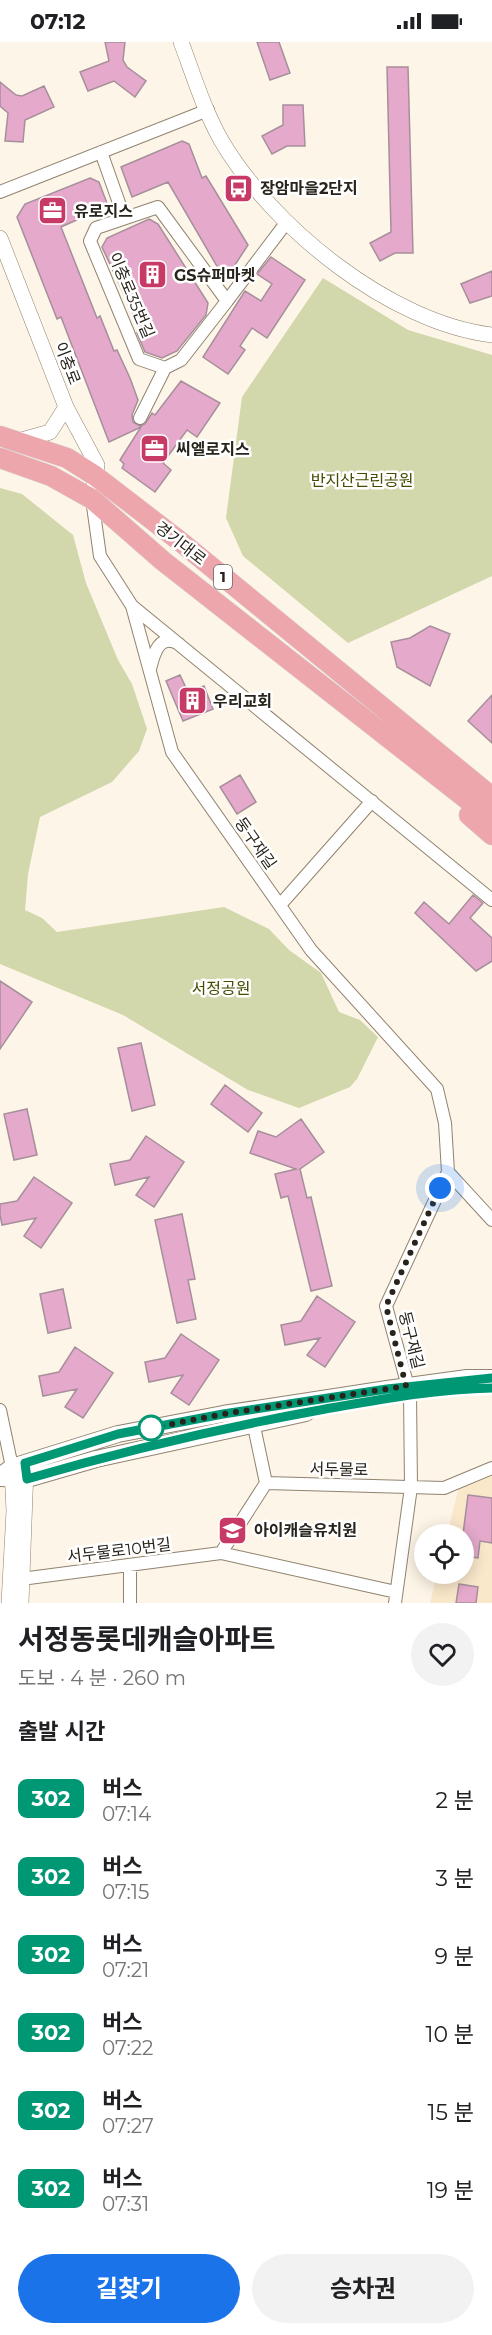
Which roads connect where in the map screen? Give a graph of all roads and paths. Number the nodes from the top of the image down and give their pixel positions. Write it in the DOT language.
graph roads {
  1 [pos="181,42"];
  2 [pos="208,110"];
  3 [pos="101,152"];
  4 [pos="0,192"];
  5 [pos="124,217"];
  6 [pos="286,223"];
  7 [pos="0,238"];
  8 [pos="227,301"];
  9 [pos="492,335"];
  10 [pos="165,369"];
  11 [pos="66,407"];
  12 [pos="140,418"];
  13 [pos="9,438"];
  14 [pos="0,458"];
  15 [pos="94,475"];
  16 [pos="92,499"];
  17 [pos="132,606"];
  18 [pos="188,649"];
  19 [pos="150,670"];
  20 [pos="425,754"];
  21 [pos="492,784"];
  22 [pos="492,797"];
  23 [pos="372,801"];
  24 [pos="492,819"];
  25 [pos="492,835"];
  26 [pos="492,900"];
  27 [pos="280,905"];
  28 [pos="448,1172"];
  29 [pos="491,1215"];
  30 [pos="492,1378"];
  31 [pos="492,1388"];
  32 [pos="408,1390"];
  33 [pos="0,1410"];
  34 [pos="252,1417"];
  35 [pos="492,1468"];
  36 [pos="13,1474"];
  37 [pos="266,1484"];
  38 [pos="411,1487"];
  39 [pos="221,1553"];
  40 [pos="130,1566"];
  41 [pos="10,1582"];
  42 [pos="395,1598"];
  43 [pos="9,1603"];
  44 [pos="21,1603"];
  45 [pos="129,1603"];
  1 -- 2 [label="street"];
  2 -- 3 [label="street"];
  2 -- 6 [label="street"];
  3 -- 4 [label="street"];
  3 -- 5 [label="street"];
  5 -- 8 [label="street, 이충로35번길"];
  5 -- 10 [label="street, 이충로35번길"];
  6 -- 8 [label="street"];
  6 -- 9 [label="street"];
  7 -- 11 [label="street, 이충로"];
  8 -- 10 [label="street"];
  10 -- 12 [label="street"];
  11 -- 13 [label="street"];
  11 -- 15 [label="street, 이충로"];
  13 -- 15 [label="main road, 경기대로 / 1"];
  14 -- 16 [label="main road, 경기대로 / 1"];
  15 -- 16 [label="street, 이충로"];
  15 -- 20 [label="main road, 경기대로 / 1"];
  16 -- 17 [label="street, 둥구재길"];
  16 -- 20 [label="main road, 경기대로 / 1"];
  17 -- 18 [label="street"];
  17 -- 19 [label="street, 둥구재길"];
  18 -- 19 [label="street"];
  18 -- 23 [label="street"];
  19 -- 27 [label="street, 둥구재길"];
  20 -- 21 [label="main road, 경기대로 / 1"];
  20 -- 22 [label="main road, 경기대로 / 1"];
  20 -- 24 [label="main road, 경기대로 / 1"];
  20 -- 25 [label="main road, 경기대로 / 1"];
  23 -- 26 [label="street"];
  23 -- 27 [label="street"];
  27 -- 28 [label="street, 둥구재길"];
  28 -- 29 [label="street"];
  28 -- 32 [label="street, 둥구재길"];
  30 -- 32 [label="main road"];
  31 -- 32 [label="main road"];
  32 -- 34 [label="main road"];
  32 -- 38 [label="street"];
  33 -- 36 [label="street"];
  34 -- 36 [label="main road"];
  34 -- 37 [label="street"];
  35 -- 38 [label="street, 서두물로"];
  36 -- 41 [label="street"];
  37 -- 38 [label="street, 서두물로"];
  37 -- 39 [label="street"];
  38 -- 42 [label="street"];
  39 -- 40 [label="street, 서두물로10번길"];
  39 -- 42 [label="street, 서두물로10번길"];
  40 -- 41 [label="street, 서두물로10번길"];
  40 -- 45 [label="street"];
  41 -- 43 [label="street"];
  41 -- 44 [label="street"];
}
